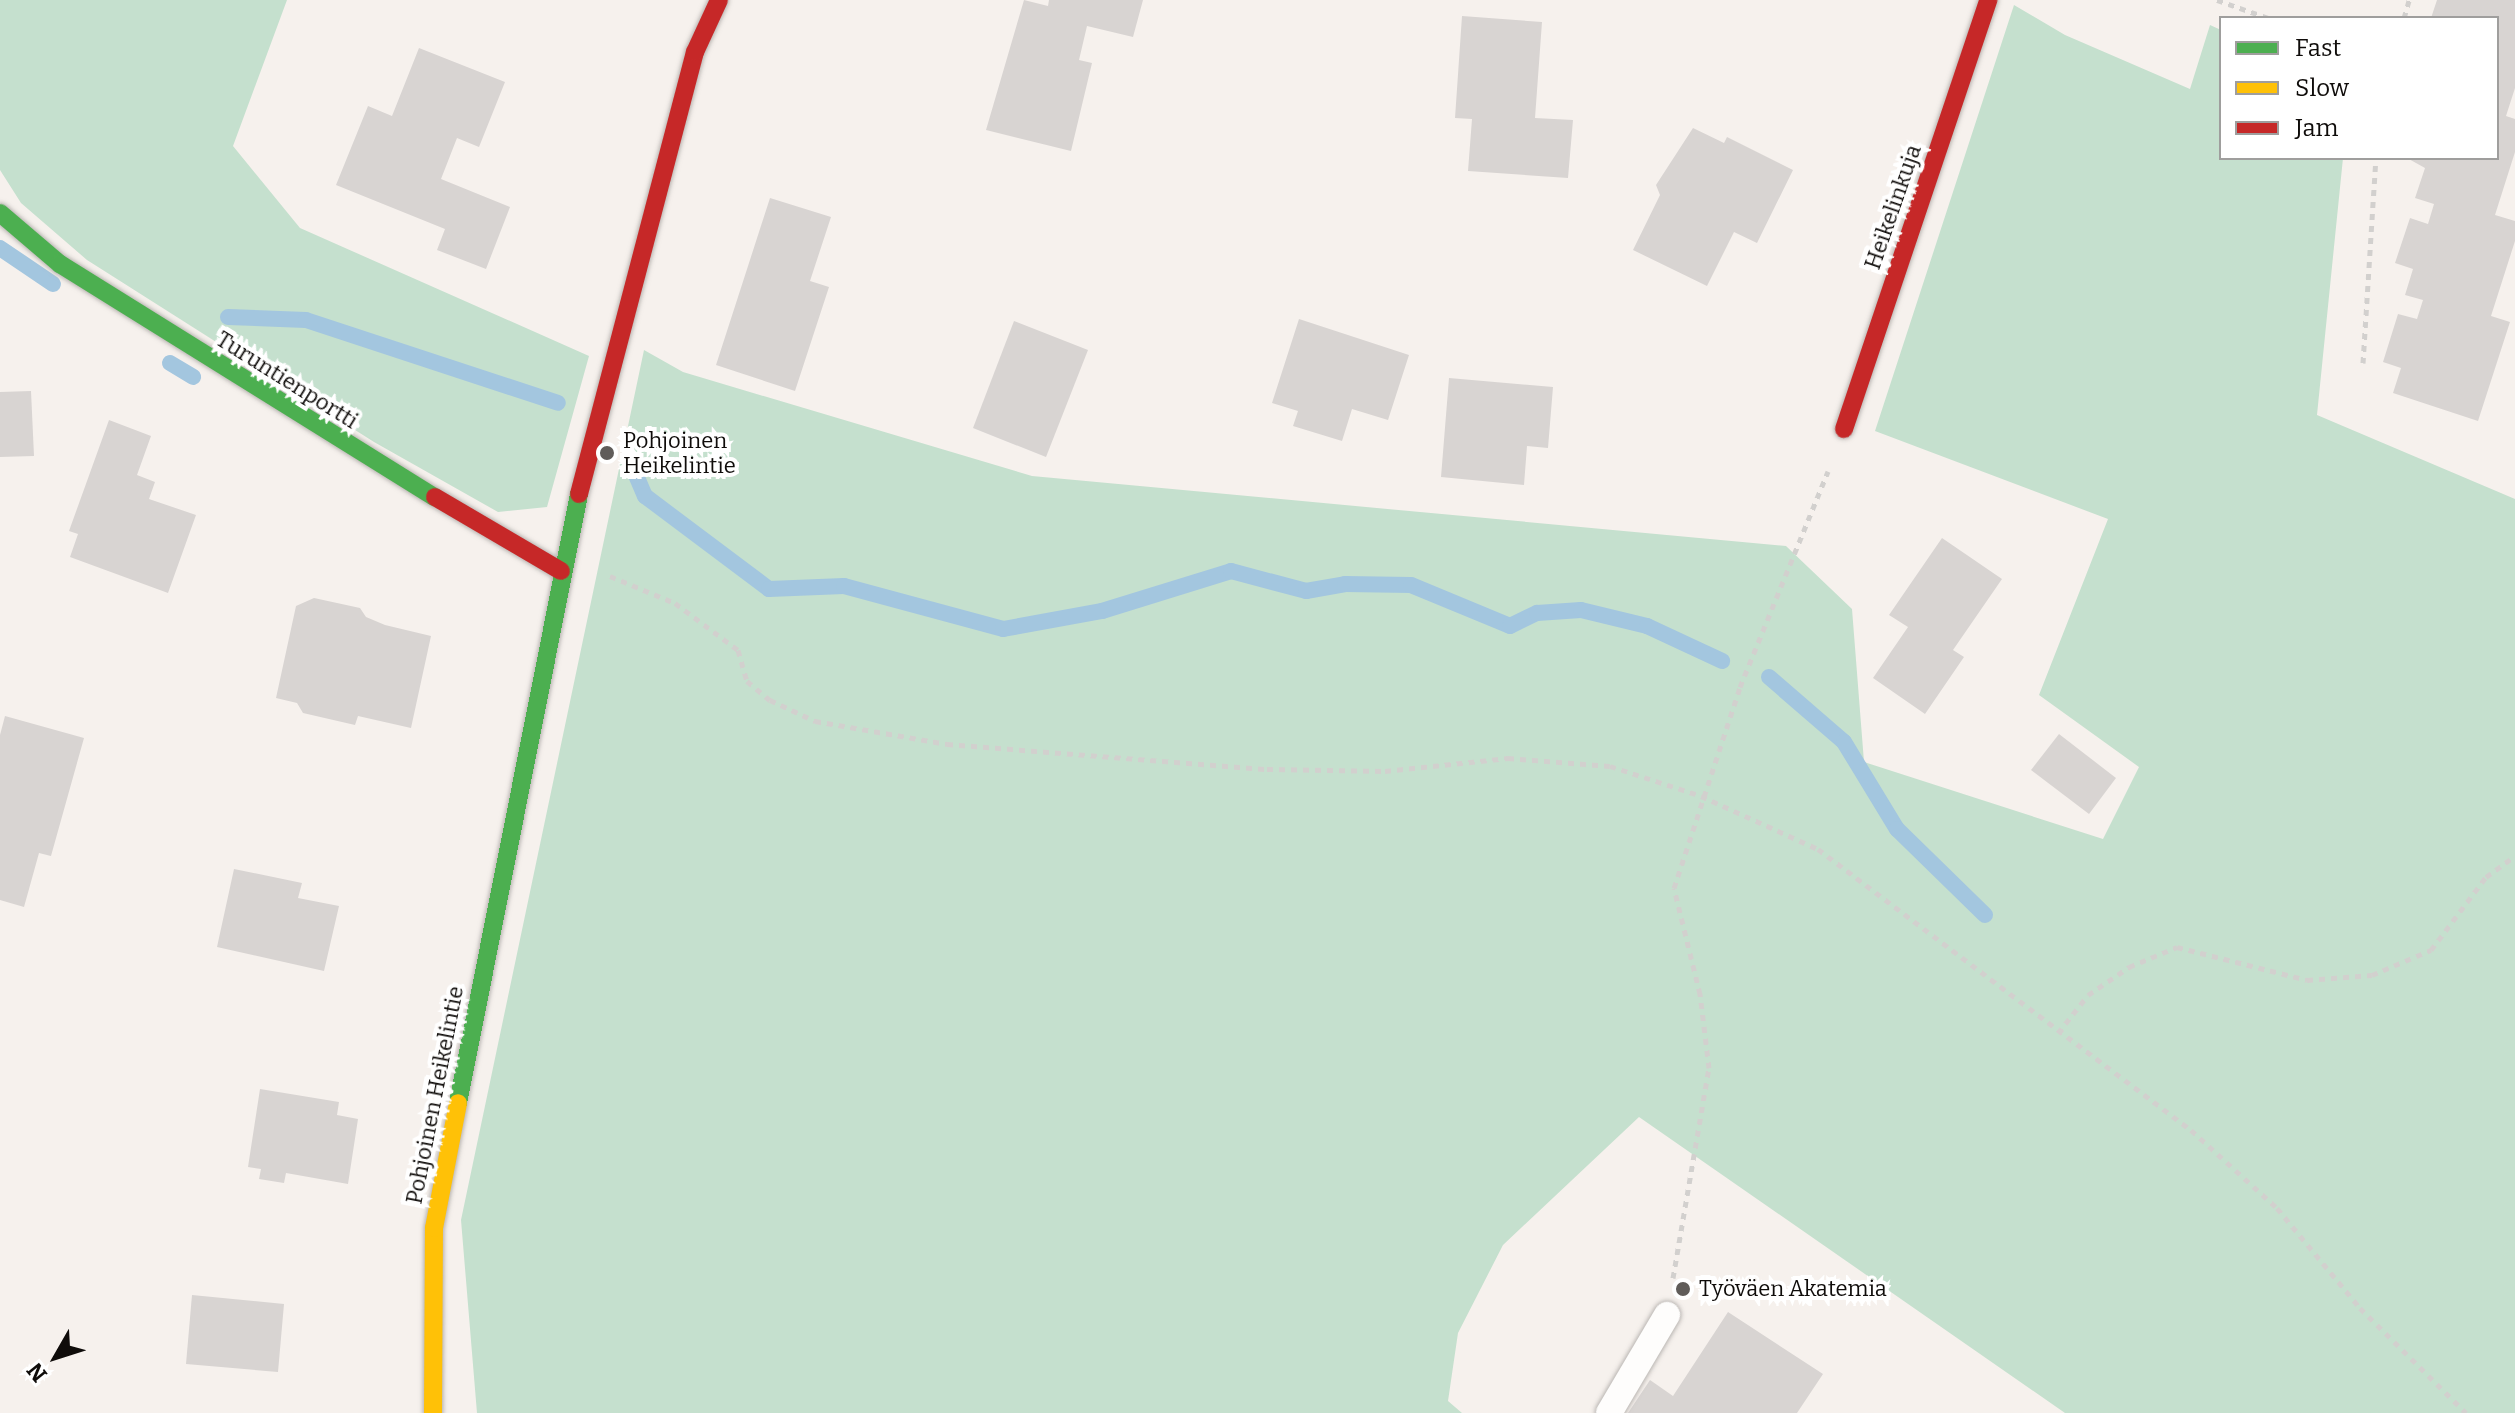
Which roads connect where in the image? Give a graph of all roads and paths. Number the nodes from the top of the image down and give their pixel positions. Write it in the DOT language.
graph roads {
  1 [pos="719,0"];
  2 [pos="1988,0"];
  3 [pos="2217,0"];
  4 [pos="2262,16"];
  5 [pos="2376,160"];
  6 [pos="0,213"];
  7 [pos="2363,363"];
  8 [pos="1844,429"];
  9 [pos="561,571"];
  10 [pos="1701,796"];
  11 [pos="2515,856"];
  12 [pos="2058,1033"];
  13 [pos="1667,1315"];
  14 [pos="433,1413"];
  15 [pos="1609,1413"];
  16 [pos="2466,1413"];
  1 -- 9 [label="street, Pohjoinen Heikelintie"];
  2 -- 8 [label="street, Heikelinkuja"];
  3 -- 4 [label="path"];
  5 -- 7 [label="path"];
  6 -- 9 [label="street, Turuntienportti"];
  8 -- 10 [label="path"];
  9 -- 10 [label="path"];
  9 -- 14 [label="street, Pohjoinen Heikelintie"];
  10 -- 12 [label="path"];
  10 -- 13 [label="path"];
  11 -- 12 [label="path"];
  12 -- 16 [label="path"];
  13 -- 15 [label="lane"];
}
